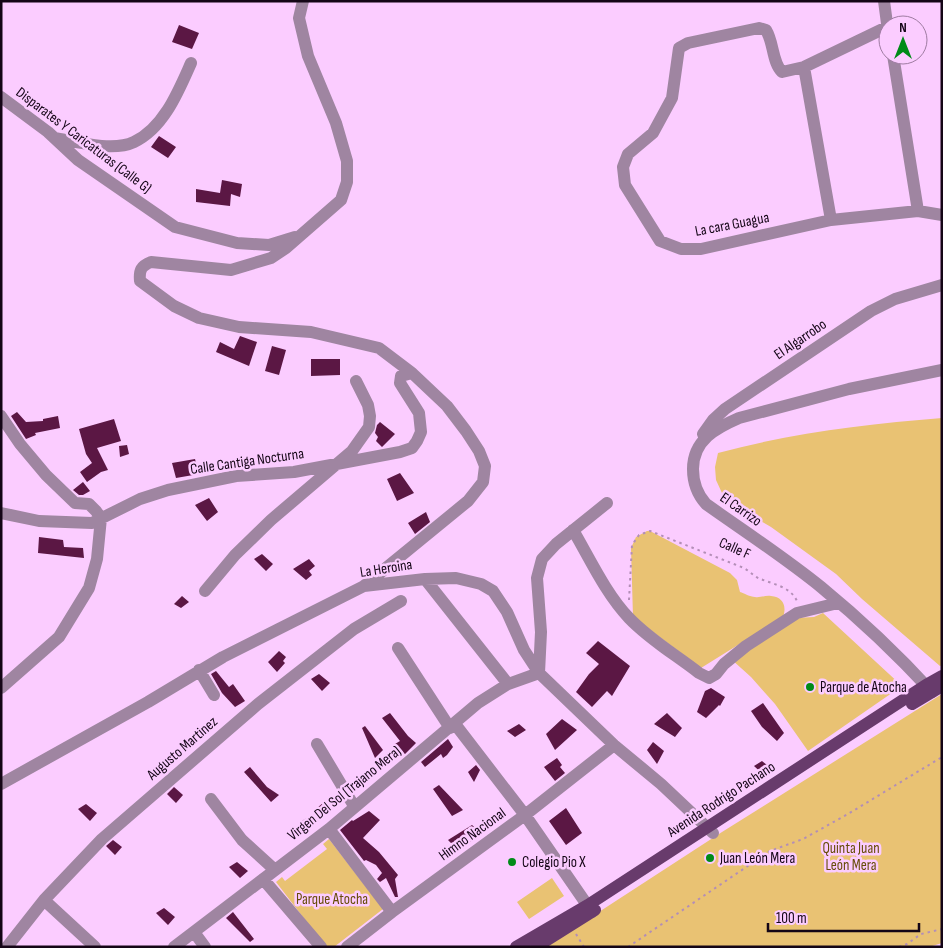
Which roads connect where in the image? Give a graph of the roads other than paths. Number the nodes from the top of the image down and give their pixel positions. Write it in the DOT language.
graph roads {
  1 [pos="303,1"];
  2 [pos="884,1"];
  3 [pos="886,15"];
  4 [pos="878,34"];
  5 [pos="192,63"];
  6 [pos="895,65"];
  7 [pos="804,67"];
  8 [pos="1,97"];
  9 [pos="55,138"];
  10 [pos="918,211"];
  11 [pos="942,215"];
  12 [pos="831,220"];
  13 [pos="298,236"];
  14 [pos="942,284"];
  15 [pos="942,370"];
  16 [pos="412,374"];
  17 [pos="356,381"];
  18 [pos="1,416"];
  19 [pos="697,448"];
  20 [pos="340,462"];
  21 [pos="607,503"];
  22 [pos="1,513"];
  23 [pos="101,518"];
  24 [pos="573,530"];
  25 [pos="425,579"];
  26 [pos="364,586"];
  27 [pos="206,591"];
  28 [pos="401,601"];
  29 [pos="838,603"];
  30 [pos="398,648"];
  31 [pos="199,670"];
  32 [pos="539,673"];
  33 [pos="942,676"];
  34 [pos="508,684"];
  35 [pos="1,688"];
  36 [pos="933,688"];
  37 [pos="214,695"];
  38 [pos="452,726"];
  39 [pos="317,744"];
  40 [pos="614,746"];
  41 [pos="1,784"];
  42 [pos="211,799"];
  43 [pos="354,806"];
  44 [pos="525,816"];
  45 [pos="329,829"];
  46 [pos="710,830"];
  47 [pos="275,870"];
  48 [pos="263,879"];
  49 [pos="44,900"];
  50 [pos="590,908"];
  51 [pos="392,912"];
  52 [pos="194,932"];
  53 [pos="7,947"];
  54 [pos="95,947"];
  55 [pos="174,947"];
  56 [pos="205,947"];
  57 [pos="321,947"];
  58 [pos="347,947"];
  59 [pos="516,947"];
  60 [pos="536,947"];
  1 -- 13 [label="street"];
  2 -- 3 [label="street"];
  4 -- 7 [label="street"];
  5 -- 9 [label="street"];
  6 -- 10 [label="street"];
  7 -- 12 [label="street"];
  7 -- 12 [label="street, La cara Guagua"];
  8 -- 9 [label="street, Disparates Y Caricaturas (Calle G)"];
  9 -- 13 [label="street, Disparates Y Caricaturas (Calle G)"];
  10 -- 11 [label="street, La cara Guagua"];
  10 -- 12 [label="street, La cara Guagua"];
  13 -- 16 [label="street"];
  14 -- 19 [label="street, El Algarrobo"];
  15 -- 19 [label="street"];
  16 -- 20 [label="street, Calle Cantiga Nocturna"];
  16 -- 26 [label="street"];
  17 -- 20 [label="street"];
  18 -- 23 [label="street"];
  19 -- 29 [label="street, El Carrizo"];
  20 -- 23 [label="street, Calle Cantiga Nocturna"];
  20 -- 27 [label="street"];
  21 -- 24 [label="street"];
  22 -- 23 [label="street, Calle Cantiga Nocturna"];
  23 -- 35 [label="street"];
  24 -- 29 [label="street"];
  24 -- 32 [label="street"];
  25 -- 26 [label="street, La Heroina"];
  25 -- 32 [label="street, La Heroina"];
  25 -- 34 [label="street"];
  26 -- 31 [label="street, La Heroina"];
  28 -- 49 [label="street, Augusto Martinez"];
  29 -- 36 [label="street, El Carrizo"];
  30 -- 38 [label="street"];
  31 -- 37 [label="street"];
  31 -- 41 [label="street, La Heroina"];
  32 -- 34 [label="street, Virgen Del Sol (Trajano Mera)"];
  32 -- 40 [label="street, La Heroina"];
  33 -- 36 [label="main road, Avenida Rodrigo Pachano"];
  34 -- 38 [label="street, Virgen Del Sol (Trajano Mera)"];
  36 -- 46 [label="main road, Avenida Rodrigo Pachano"];
  38 -- 43 [label="street, Virgen Del Sol (Trajano Mera)"];
  38 -- 44 [label="street"];
  39 -- 43 [label="street"];
  40 -- 44 [label="street, Himno Nacional"];
  40 -- 46 [label="street, La Heroina"];
  42 -- 47 [label="street"];
  43 -- 45 [label="street, Virgen Del Sol (Trajano Mera)"];
  44 -- 50 [label="street"];
  44 -- 51 [label="street, Himno Nacional"];
  45 -- 47 [label="street, Virgen Del Sol (Trajano Mera)"];
  45 -- 51 [label="street"];
  46 -- 50 [label="main road, Avenida Rodrigo Pachano"];
  47 -- 48 [label="street, Virgen Del Sol (Trajano Mera)"];
  48 -- 52 [label="street, Virgen Del Sol (Trajano Mera)"];
  48 -- 57 [label="street"];
  49 -- 53 [label="street, Augusto Martinez"];
  49 -- 54 [label="street"];
  50 -- 59 [label="main road, Avenida Rodrigo Pachano"];
  50 -- 60 [label="main road, Avenida Rodrigo Pachano"];
  51 -- 58 [label="street, Himno Nacional"];
  52 -- 55 [label="street, Virgen Del Sol (Trajano Mera)"];
  52 -- 56 [label="street"];
}
